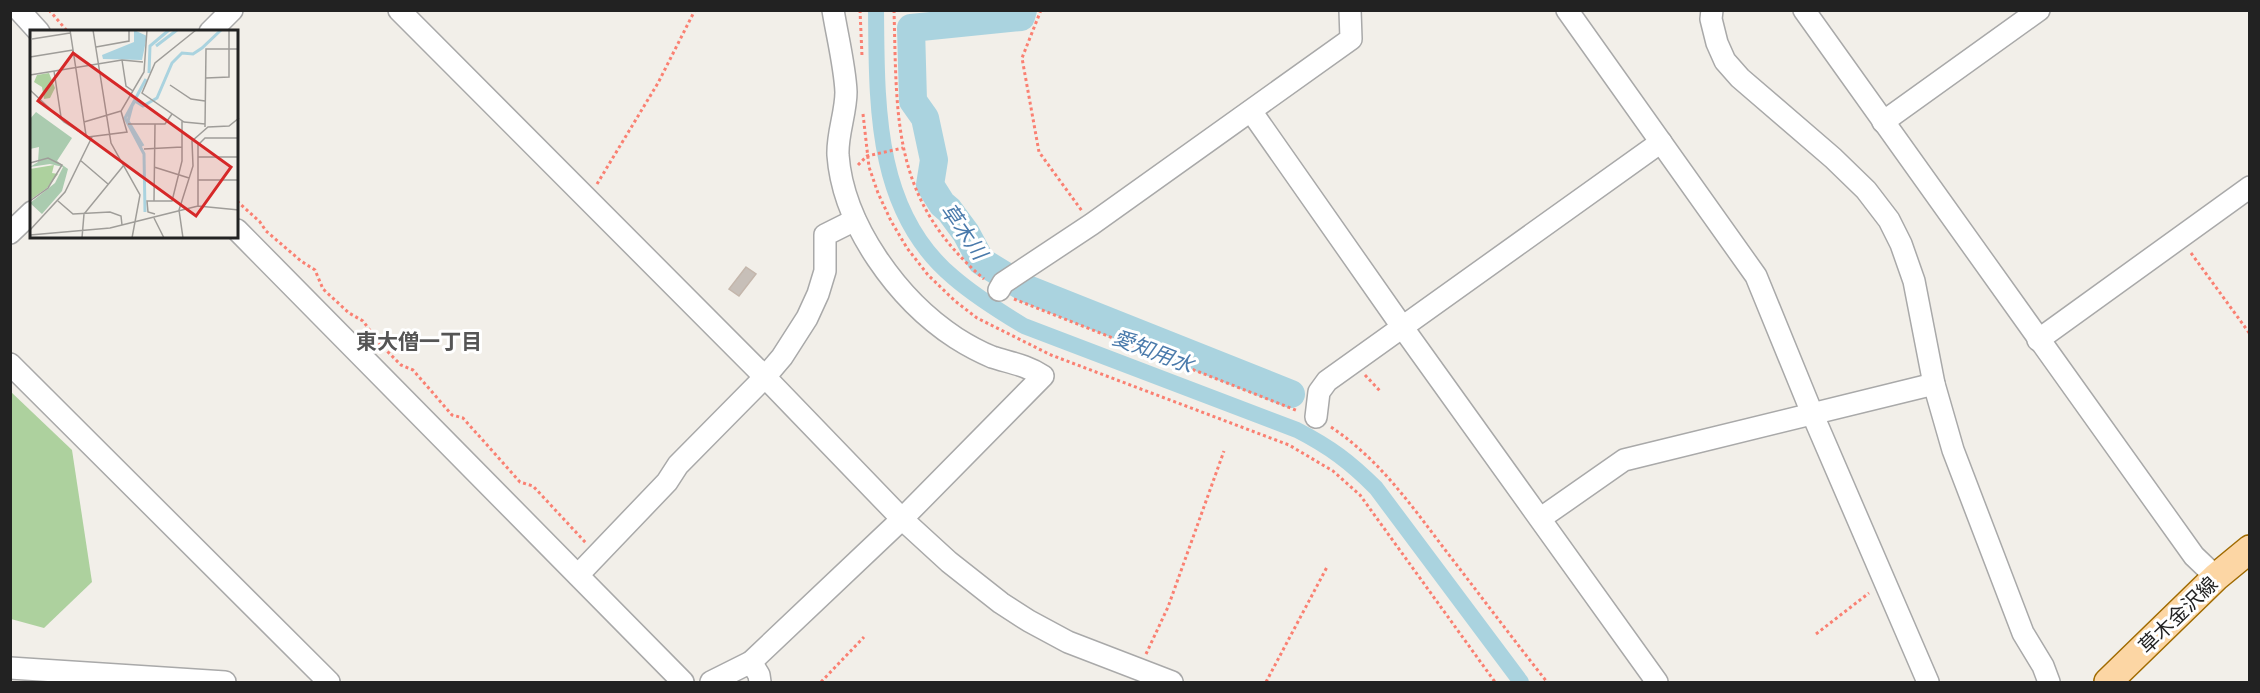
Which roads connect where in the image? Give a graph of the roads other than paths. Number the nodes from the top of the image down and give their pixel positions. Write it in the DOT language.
graph roads {
  1 [pos="19,10"];
  2 [pos="232,10"];
  3 [pos="399,10"];
  4 [pos="833,10"];
  5 [pos="1350,10"];
  6 [pos="1567,10"];
  7 [pos="1712,10"];
  8 [pos="1804,10"];
  9 [pos="2039,10"];
  10 [pos="37,30"];
  11 [pos="212,30"];
  12 [pos="1251,111"];
  13 [pos="1883,122"];
  14 [pos="1661,142"];
  15 [pos="2250,187"];
  16 [pos="30,214"];
  17 [pos="855,220"];
  18 [pos="238,231"];
  19 [pos="10,233"];
  20 [pos="999,290"];
  21 [pos="1403,328"];
  22 [pos="2038,340"];
  23 [pos="10,364"];
  24 [pos="765,377"];
  25 [pos="1934,384"];
  26 [pos="1812,412"];
  27 [pos="1316,417"];
  28 [pos="1541,518"];
  29 [pos="902,519"];
  30 [pos="2250,549"];
  31 [pos="578,575"];
  32 [pos="2216,577"];
  33 [pos="751,662"];
  34 [pos="10,668"];
  35 [pos="201,681"];
  36 [pos="225,682"];
  37 [pos="329,682"];
  38 [pos="683,682"];
  39 [pos="711,682"];
  40 [pos="760,682"];
  41 [pos="1172,682"];
  42 [pos="1657,682"];
  43 [pos="1928,682"];
  44 [pos="2049,682"];
  45 [pos="2108,682"];
  1 -- 10 [label="street"];
  2 -- 11 [label="street"];
  3 -- 24 [label="street"];
  4 -- 17 [label="street"];
  5 -- 12 [label="street"];
  6 -- 14 [label="street"];
  7 -- 25 [label="street"];
  8 -- 13 [label="street"];
  9 -- 13 [label="street"];
  12 -- 20 [label="street"];
  12 -- 21 [label="street"];
  13 -- 22 [label="street"];
  14 -- 21 [label="street"];
  14 -- 26 [label="street"];
  15 -- 22 [label="street"];
  16 -- 19 [label="street"];
  17 -- 24 [label="street"];
  17 -- 29 [label="street"];
  18 -- 31 [label="street"];
  21 -- 27 [label="street"];
  21 -- 28 [label="street"];
  22 -- 32 [label="street"];
  23 -- 37 [label="street"];
  24 -- 29 [label="street"];
  24 -- 31 [label="street"];
  25 -- 26 [label="street"];
  25 -- 44 [label="street"];
  26 -- 28 [label="street"];
  26 -- 43 [label="street"];
  28 -- 42 [label="street"];
  29 -- 33 [label="street"];
  29 -- 41 [label="street"];
  30 -- 32 [label="main road, 草木金沢線"];
  31 -- 38 [label="street"];
  32 -- 45 [label="main road, 草木金沢線"];
  33 -- 39 [label="street"];
  33 -- 40 [label="street"];
  34 -- 35 [label="street"];
  35 -- 36 [label="street"];
}
